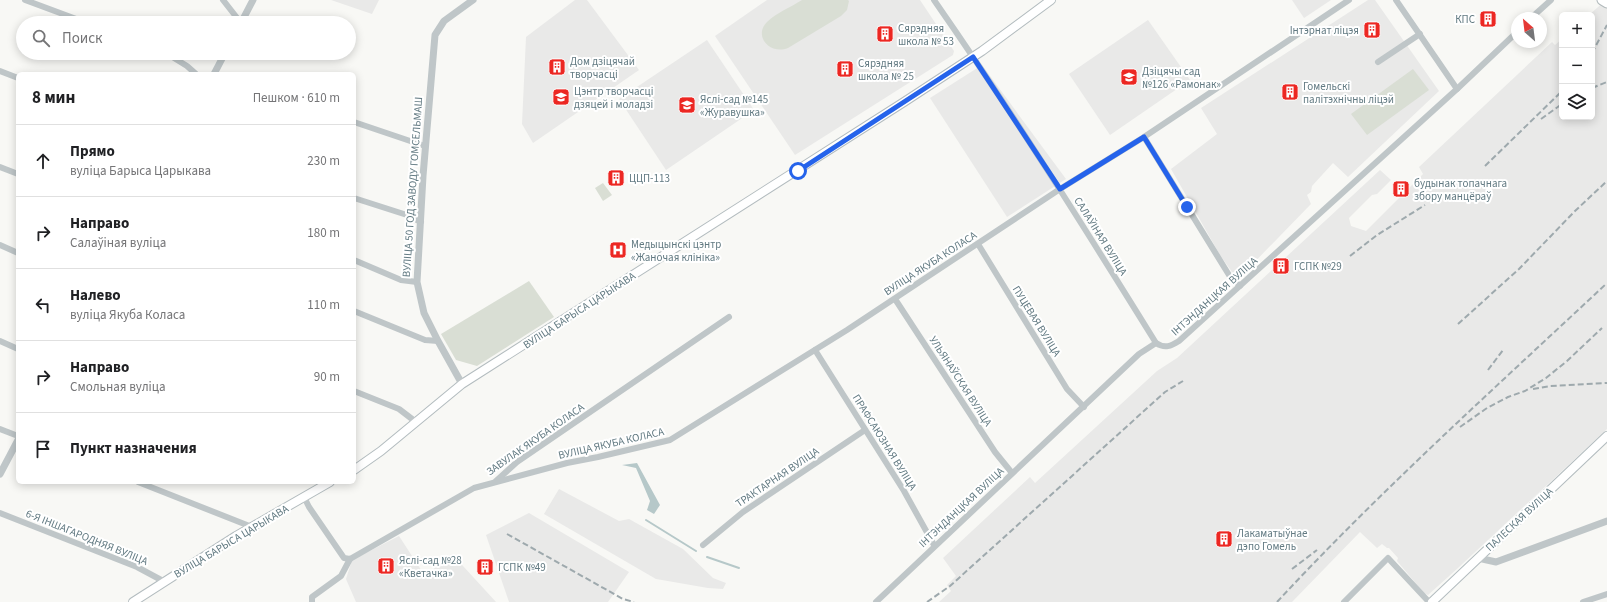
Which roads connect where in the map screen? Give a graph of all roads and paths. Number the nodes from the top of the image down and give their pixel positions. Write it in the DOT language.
graph roads {
  1 [pos="25,0"];
  2 [pos="223,0"];
  3 [pos="253,0"];
  4 [pos="473,0"];
  5 [pos="934,0"];
  6 [pos="1051,0"];
  7 [pos="1349,0"];
  8 [pos="1396,0"];
  9 [pos="1551,0"];
  10 [pos="1602,0"];
  11 [pos="1607,3"];
  12 [pos="1538,12"];
  13 [pos="68,16"];
  14 [pos="236,16"];
  15 [pos="245,16"];
  16 [pos="1420,34"];
  17 [pos="1511,38"];
  18 [pos="973,57"];
  19 [pos="177,60"];
  20 [pos="222,60"];
  21 [pos="1378,62"];
  22 [pos="0,71"];
  23 [pos="194,72"];
  24 [pos="216,72"];
  25 [pos="16,77"];
  26 [pos="1457,89"];
  27 [pos="356,123"];
  28 [pos="1144,137"];
  29 [pos="425,146"];
  30 [pos="0,167"];
  31 [pos="16,173"];
  32 [pos="1060,189"];
  33 [pos="356,199"];
  34 [pos="421,222"];
  35 [pos="978,244"];
  36 [pos="0,245"];
  37 [pos="16,252"];
  38 [pos="356,261"];
  39 [pos="417,282"];
  40 [pos="1240,286"];
  41 [pos="895,299"];
  42 [pos="356,312"];
  43 [pos="729,317"];
  44 [pos="438,341"];
  45 [pos="0,342"];
  46 [pos="1156,343"];
  47 [pos="16,348"];
  48 [pos="815,350"];
  49 [pos="462,384"];
  50 [pos="356,392"];
  51 [pos="1084,407"];
  52 [pos="416,422"];
  53 [pos="0,429"];
  54 [pos="865,430"];
  55 [pos="16,435"];
  56 [pos="1607,436"];
  57 [pos="16,444"];
  58 [pos="356,469"];
  59 [pos="1012,473"];
  60 [pos="0,474"];
  61 [pos="494,482"];
  62 [pos="143,484"];
  63 [pos="327,484"];
  64 [pos="304,497"];
  65 [pos="0,513"];
  66 [pos="1607,521"];
  67 [pos="252,527"];
  68 [pos="703,545"];
  69 [pos="934,546"];
  70 [pos="1478,558"];
  71 [pos="350,559"];
  72 [pos="165,582"];
  73 [pos="1607,594"];
  74 [pos="132,602"];
  75 [pos="312,602"];
  76 [pos="876,602"];
  77 [pos="1344,602"];
  78 [pos="1431,602"];
  79 [pos="1583,602"];
  1 -- 13 [label="street"];
  2 -- 14 [label="street"];
  3 -- 15 [label="street"];
  4 -- 29 [label="street, ВУЛІЦА 50 ГОД ЗАВОДУ ГОМСЕЛЬМАШ"];
  5 -- 18 [label="street, САЛАЎІНАЯ ВУЛІЦА"];
  6 -- 18 [label="main road, ВУЛІЦА БАРЫСА ЦАРЫКАВА"];
  7 -- 28 [label="street, ВУЛІЦА ЯКУБА КОЛАСА"];
  8 -- 16 [label="street"];
  9 -- 12 [label="street"];
  10 -- 11 [label="main road"];
  16 -- 21 [label="street"];
  16 -- 26 [label="street"];
  17 -- 26 [label="street, ІНТЭНДАНЦКАЯ ВУЛІЦА"];
  18 -- 32 [label="street, САЛАЎІНАЯ ВУЛІЦА"];
  18 -- 49 [label="main road, ВУЛІЦА БАРЫСА ЦАРЫКАВА"];
  19 -- 23 [label="street"];
  20 -- 24 [label="street"];
  22 -- 25 [label="street"];
  26 -- 40 [label="street, ІНТЭНДАНЦКАЯ ВУЛІЦА"];
  27 -- 29 [label="street"];
  28 -- 32 [label="street, ВУЛІЦА ЯКУБА КОЛАСА"];
  28 -- 40 [label="street"];
  29 -- 34 [label="street, ВУЛІЦА 50 ГОД ЗАВОДУ ГОМСЕЛЬМАШ"];
  30 -- 31 [label="street"];
  32 -- 35 [label="street, ВУЛІЦА ЯКУБА КОЛАСА"];
  32 -- 46 [label="street, САЛАЎІНАЯ ВУЛІЦА"];
  33 -- 34 [label="street"];
  34 -- 39 [label="street, ВУЛІЦА 50 ГОД ЗАВОДУ ГОМСЕЛЬМАШ"];
  35 -- 41 [label="street, ВУЛІЦА ЯКУБА КОЛАСА"];
  35 -- 51 [label="street, ПУЦЕВАЯ ВУЛІЦА"];
  36 -- 37 [label="street"];
  38 -- 39 [label="street"];
  39 -- 44 [label="street, ВУЛІЦА 50 ГОД ЗАВОДУ ГОМСЕЛЬМАШ"];
  40 -- 46 [label="street, ІНТЭНДАНЦКАЯ ВУЛІЦА"];
  41 -- 48 [label="street, ВУЛІЦА ЯКУБА КОЛАСА"];
  41 -- 59 [label="street, УЛЬЯНАЎСКАЯ ВУЛІЦА"];
  42 -- 44 [label="street"];
  43 -- 61 [label="street, ЗАВУЛАК ЯКУБА КОЛАСА"];
  44 -- 49 [label="street, ВУЛІЦА 50 ГОД ЗАВОДУ ГОМСЕЛЬМАШ"];
  45 -- 47 [label="street"];
  46 -- 51 [label="street, ІНТЭНДАНЦКАЯ ВУЛІЦА"];
  48 -- 54 [label="street, ПРАФСАЮЗНАЯ ВУЛІЦА"];
  48 -- 61 [label="street, ВУЛІЦА ЯКУБА КОЛАСА"];
  49 -- 52 [label="main road, ВУЛІЦА БАРЫСА ЦАРЫКАВА"];
  50 -- 52 [label="street"];
  51 -- 59 [label="street, ІНТЭНДАНЦКАЯ ВУЛІЦА"];
  52 -- 58 [label="main road, ВУЛІЦА БАРЫСА ЦАРЫКАВА"];
  53 -- 55 [label="street"];
  54 -- 68 [label="street, ТРАКТАРНАЯ ВУЛІЦА"];
  54 -- 69 [label="street, ПРАФСАЮЗНАЯ ВУЛІЦА"];
  56 -- 70 [label="main road, ПАЛЕСКАЯ ВУЛІЦА"];
  57 -- 60 [label="street"];
  59 -- 69 [label="street, ІНТЭНДАНЦКАЯ ВУЛІЦА"];
  61 -- 71 [label="street, ЗАВУЛАК ЯКУБА КОЛАСА"];
  62 -- 67 [label="street"];
  63 -- 64 [label="main road, ВУЛІЦА БАРЫСА ЦАРЫКАВА"];
  64 -- 67 [label="main road, ВУЛІЦА БАРЫСА ЦАРЫКАВА"];
  64 -- 71 [label="street"];
  65 -- 72 [label="street, 6-Я ІНШАГАРОДНЯЯ ВУЛІЦА"];
  66 -- 70 [label="street"];
  67 -- 72 [label="main road, ВУЛІЦА БАРЫСА ЦАРЫКАВА"];
  69 -- 76 [label="street, ІНТЭНДАНЦКАЯ ВУЛІЦА"];
  70 -- 78 [label="main road, ПАЛЕСКАЯ ВУЛІЦА"];
  71 -- 75 [label="street"];
  72 -- 74 [label="main road, ВУЛІЦА БАРЫСА ЦАРЫКАВА"];
  73 -- 79 [label="street"];
  77 -- 78 [label="street"];
}
